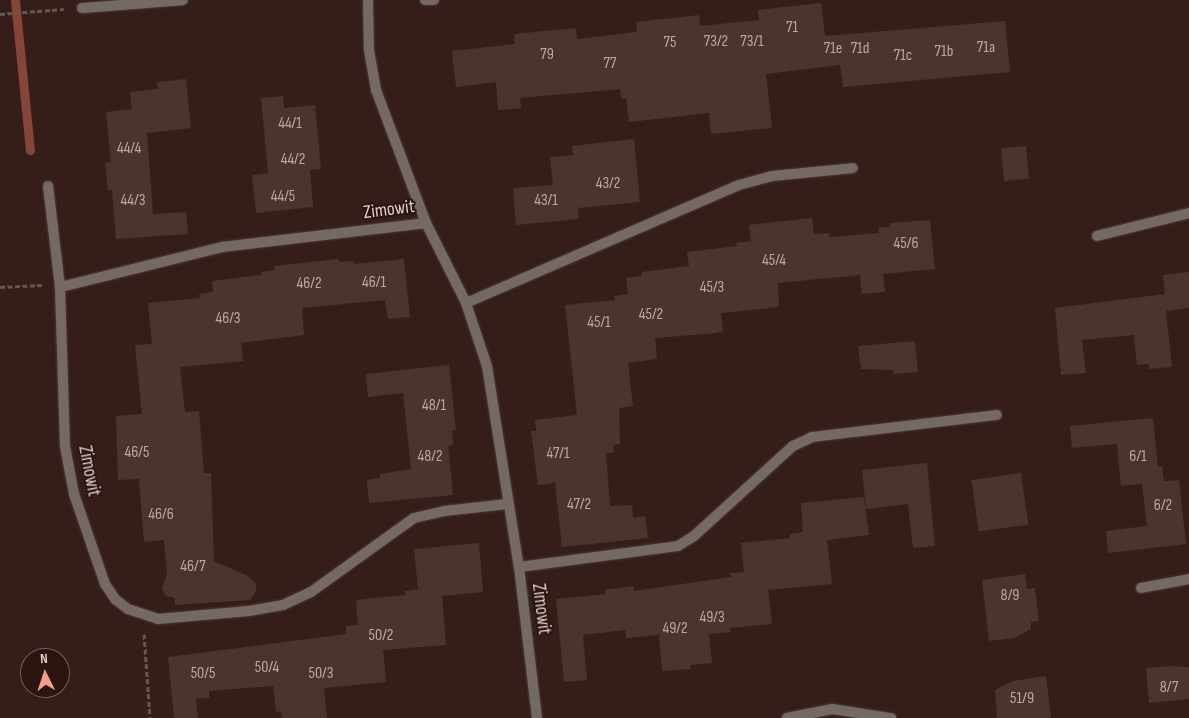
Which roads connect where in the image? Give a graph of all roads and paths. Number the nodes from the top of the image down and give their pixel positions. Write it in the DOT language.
graph roads {
  1 [pos="183,0"];
  2 [pos="368,0"];
  3 [pos="425,0"];
  4 [pos="434,0"];
  5 [pos="82,8"];
  6 [pos="0,14"];
  7 [pos="853,168"];
  8 [pos="48,186"];
  9 [pos="1189,213"];
  10 [pos="426,223"];
  11 [pos="1097,236"];
  12 [pos="0,286"];
  13 [pos="60,287"];
  14 [pos="466,303"];
  15 [pos="997,415"];
  16 [pos="508,504"];
  17 [pos="519,567"];
  18 [pos="1189,579"];
  19 [pos="1141,588"];
  20 [pos="143,616"];
  21 [pos="150,718"];
  22 [pos="537,718"];
  23 [pos="787,718"];
  24 [pos="891,718"];
  1 -- 5 [label="street"];
  2 -- 10 [label="street, Zimowit"];
  3 -- 4 [label="street"];
  5 -- 6 [label="path"];
  7 -- 14 [label="street"];
  8 -- 13 [label="street"];
  9 -- 11 [label="street"];
  10 -- 13 [label="street, Zimowit"];
  10 -- 14 [label="street, Zimowit"];
  12 -- 13 [label="path"];
  13 -- 20 [label="street, Zimowit"];
  14 -- 16 [label="street, Zimowit"];
  15 -- 17 [label="street"];
  16 -- 17 [label="street, Zimowit"];
  16 -- 20 [label="street, Zimowit"];
  17 -- 22 [label="street, Zimowit"];
  18 -- 19 [label="street"];
  20 -- 21 [label="path"];
  23 -- 24 [label="street"];
}
